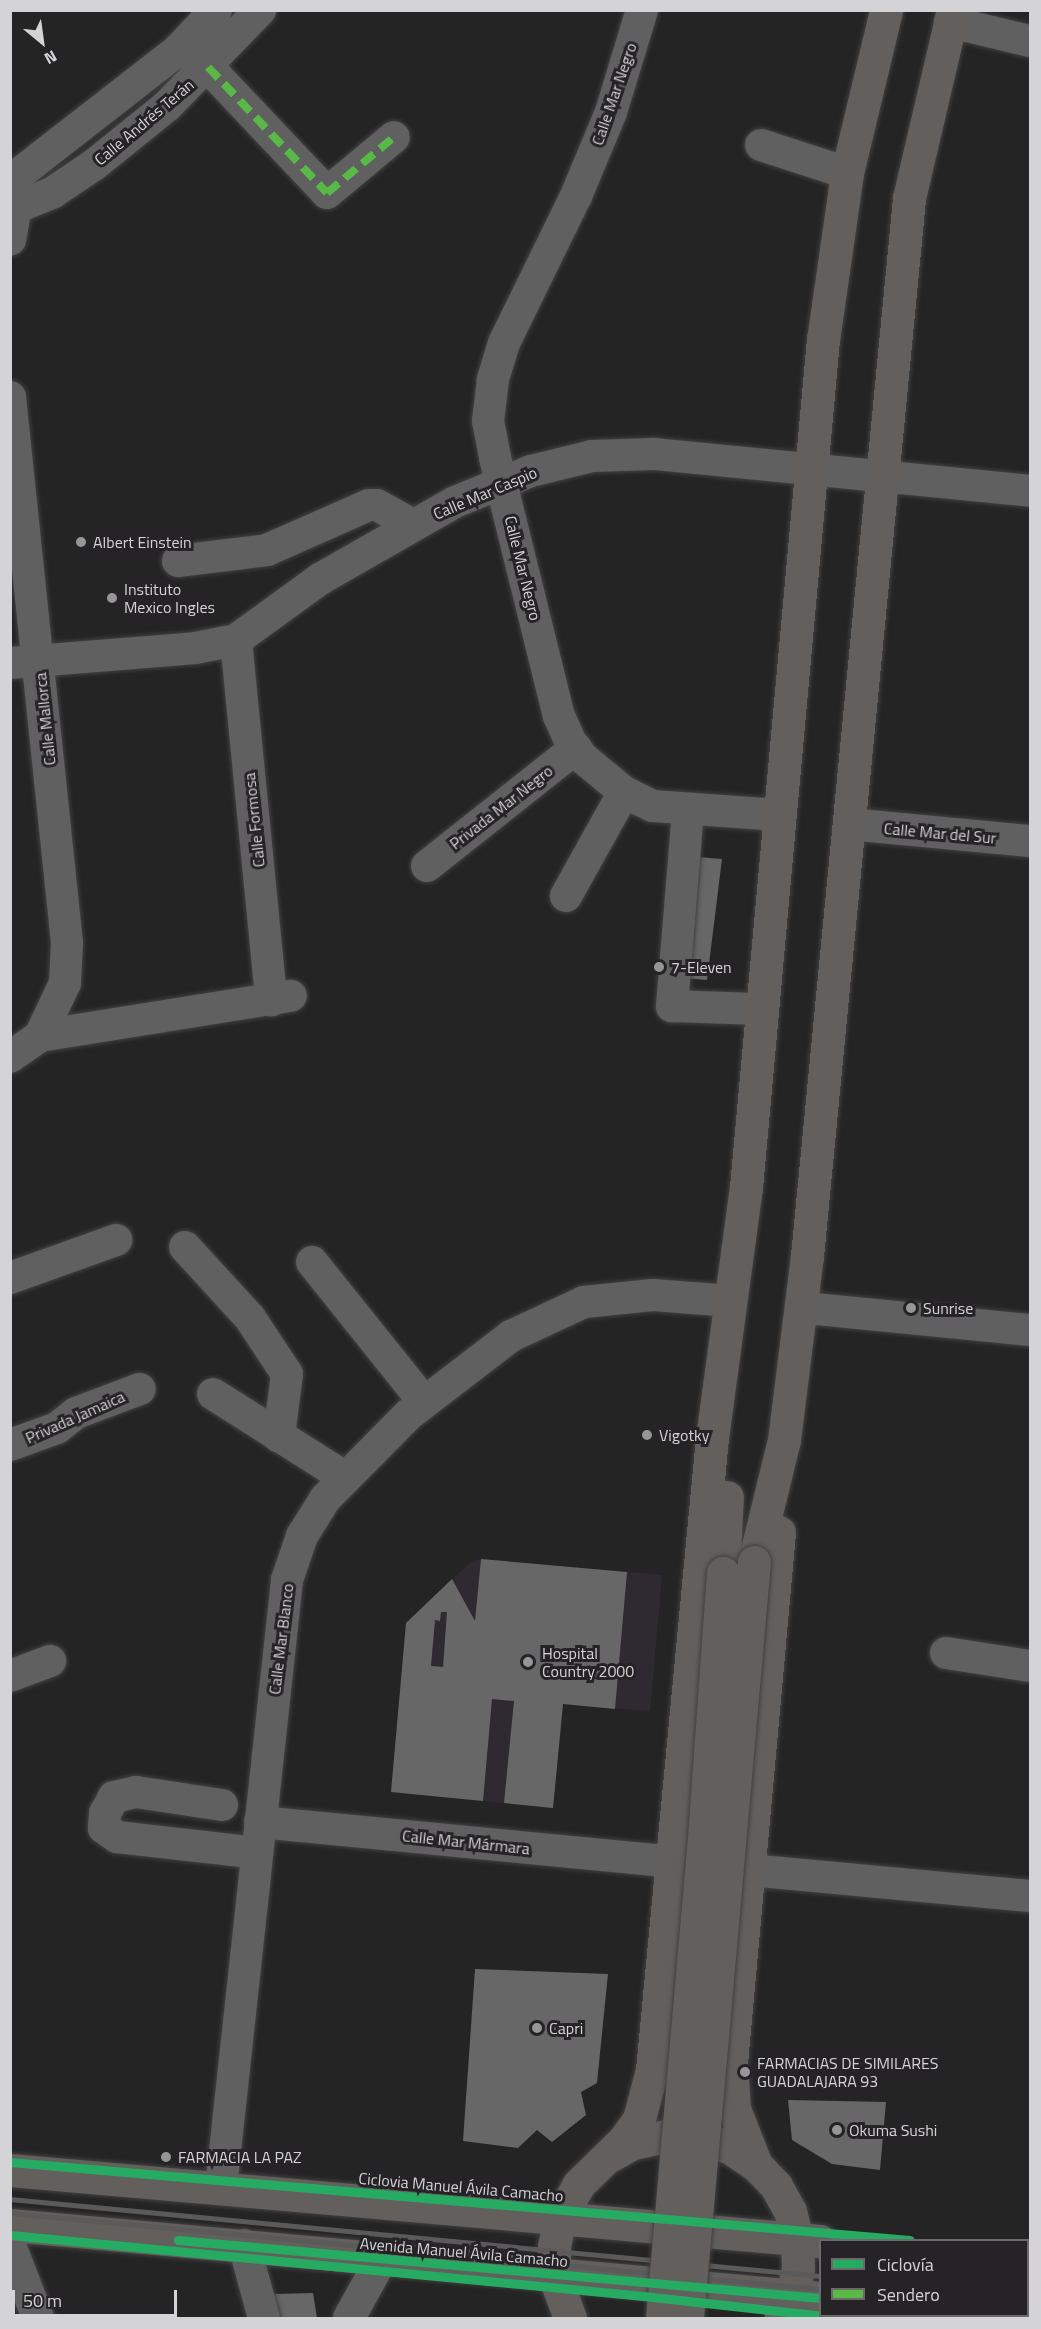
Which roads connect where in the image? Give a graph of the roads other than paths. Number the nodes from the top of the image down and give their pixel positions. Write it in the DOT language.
graph roads {
  1 [pos="216,10"];
  2 [pos="260,10"];
  3 [pos="642,10"];
  4 [pos="886,10"];
  5 [pos="951,16"];
  6 [pos="1030,41"];
  7 [pos="208,67"];
  8 [pos="394,137"];
  9 [pos="761,145"];
  10 [pos="847,173"];
  11 [pos="10,180"];
  12 [pos="12,216"];
  13 [pos="10,397"];
  14 [pos="810,469"];
  15 [pos="882,478"];
  16 [pos="501,482"];
  17 [pos="1030,491"];
  18 [pos="413,525"];
  19 [pos="178,561"];
  20 [pos="236,640"];
  21 [pos="25,661"];
  22 [pos="576,748"];
  23 [pos="624,792"];
  24 [pos="688,811"];
  25 [pos="779,815"];
  26 [pos="849,824"];
  27 [pos="1030,842"];
  28 [pos="427,866"];
  29 [pos="566,897"];
  30 [pos="760,1008"];
  31 [pos="40,1036"];
  32 [pos="10,1057"];
  33 [pos="116,1240"];
  34 [pos="185,1247"];
  35 [pos="807,1256"];
  36 [pos="312,1262"];
  37 [pos="10,1278"];
  38 [pos="731,1301"];
  39 [pos="815,1309"];
  40 [pos="1030,1330"];
  41 [pos="724,1363"];
  42 [pos="140,1389"];
  43 [pos="213,1394"];
  44 [pos="424,1402"];
  45 [pos="279,1436"];
  46 [pos="10,1445"];
  47 [pos="345,1478"];
  48 [pos="946,1653"];
  49 [pos="50,1661"];
  50 [pos="1030,1666"];
  51 [pos="10,1676"];
  52 [pos="222,1805"];
  53 [pos="260,1822"];
  54 [pos="257,1853"];
  55 [pos="672,1862"];
  56 [pos="749,1870"];
  57 [pos="1030,1896"];
  58 [pos="658,2020"];
  59 [pos="734,2024"];
  60 [pos="605,2158"];
  61 [pos="756,2165"];
  62 [pos="10,2170"];
  63 [pos="221,2188"];
  64 [pos="560,2218"];
  65 [pos="10,2225"];
  66 [pos="809,2240"];
  67 [pos="10,2244"];
  68 [pos="243,2245"];
  69 [pos="381,2260"];
  70 [pos="554,2275"];
  71 [pos="798,2304"];
  72 [pos="38,2319"];
  73 [pos="264,2319"];
  74 [pos="349,2319"];
  75 [pos="570,2319"];
  76 [pos="662,2319"];
  77 [pos="687,2319"];
  1 -- 11 [label="street, Calle Andrés Terán"];
  2 -- 7 [label="street, Calle Andrés Terán"];
  3 -- 16 [label="street, Calle Mar Negro"];
  4 -- 10 [label="main road"];
  5 -- 6 [label="street"];
  5 -- 15 [label="main road"];
  7 -- 8 [label="street"];
  7 -- 12 [label="street, Calle Andrés Terán"];
  9 -- 10 [label="street"];
  10 -- 14 [label="main road"];
  13 -- 21 [label="street, Calle Mallorca"];
  14 -- 15 [label="street, Calle Mar Caspio"];
  14 -- 16 [label="street, Calle Mar Caspio"];
  14 -- 25 [label="main road"];
  15 -- 17 [label="street, Calle Mar Caspio"];
  15 -- 26 [label="main road"];
  16 -- 18 [label="street, Calle Mar Caspio"];
  16 -- 22 [label="street, Calle Mar Negro"];
  18 -- 19 [label="street"];
  18 -- 20 [label="street, Calle Mar Caspio"];
  20 -- 21 [label="street, Calle Mar Caspio"];
  20 -- 31 [label="street, Calle Formosa"];
  21 -- 31 [label="street, Calle Mallorca"];
  22 -- 23 [label="street, Calle Mar Negro"];
  22 -- 28 [label="street, Privada Mar Negro"];
  23 -- 24 [label="street, Calle Mar Negro"];
  23 -- 29 [label="street"];
  24 -- 25 [label="street, Calle Mar Negro"];
  24 -- 30 [label="street"];
  25 -- 30 [label="main road"];
  26 -- 27 [label="street, Calle Mar del Sur"];
  26 -- 35 [label="main road"];
  30 -- 38 [label="main road"];
  31 -- 32 [label="street, Calle Formosa"];
  33 -- 37 [label="street"];
  34 -- 45 [label="street"];
  35 -- 39 [label="main road"];
  35 -- 77 [label="main road, bridge"];
  36 -- 44 [label="street"];
  38 -- 41 [label="main road"];
  38 -- 44 [label="street, Calle Mar Blanco"];
  39 -- 40 [label="street"];
  39 -- 56 [label="main road"];
  41 -- 55 [label="main road"];
  41 -- 76 [label="main road, bridge"];
  42 -- 46 [label="street, Privada Jamaica"];
  43 -- 45 [label="street"];
  44 -- 47 [label="street, Calle Mar Blanco"];
  45 -- 47 [label="street"];
  47 -- 53 [label="street, Calle Mar Blanco"];
  48 -- 50 [label="street"];
  49 -- 51 [label="street"];
  52 -- 54 [label="street"];
  53 -- 54 [label="street, Calle Mar Blanco"];
  53 -- 55 [label="street, Calle Mar Mármara"];
  54 -- 63 [label="street, Calle Mar Blanco"];
  55 -- 58 [label="main road"];
  56 -- 57 [label="street"];
  56 -- 59 [label="main road"];
  58 -- 59 [label="main road"];
  58 -- 60 [label="main road"];
  59 -- 61 [label="main road"];
  60 -- 61 [label="main road"];
  60 -- 64 [label="main road"];
  61 -- 66 [label="main road"];
  62 -- 63 [label="main road"];
  63 -- 64 [label="main road"];
  64 -- 66 [label="main road"];
  64 -- 70 [label="main road"];
  65 -- 68 [label="main road, Avenida Manuel Ávila Camacho"];
  66 -- 71 [label="main road"];
  67 -- 72 [label="street"];
  68 -- 69 [label="main road, Avenida Manuel Ávila Camacho"];
  68 -- 73 [label="street"];
  69 -- 70 [label="main road, Avenida Manuel Ávila Camacho"];
  69 -- 74 [label="street"];
  70 -- 71 [label="main road, Avenida Manuel Ávila Camacho"];
  70 -- 75 [label="main road"];
}
